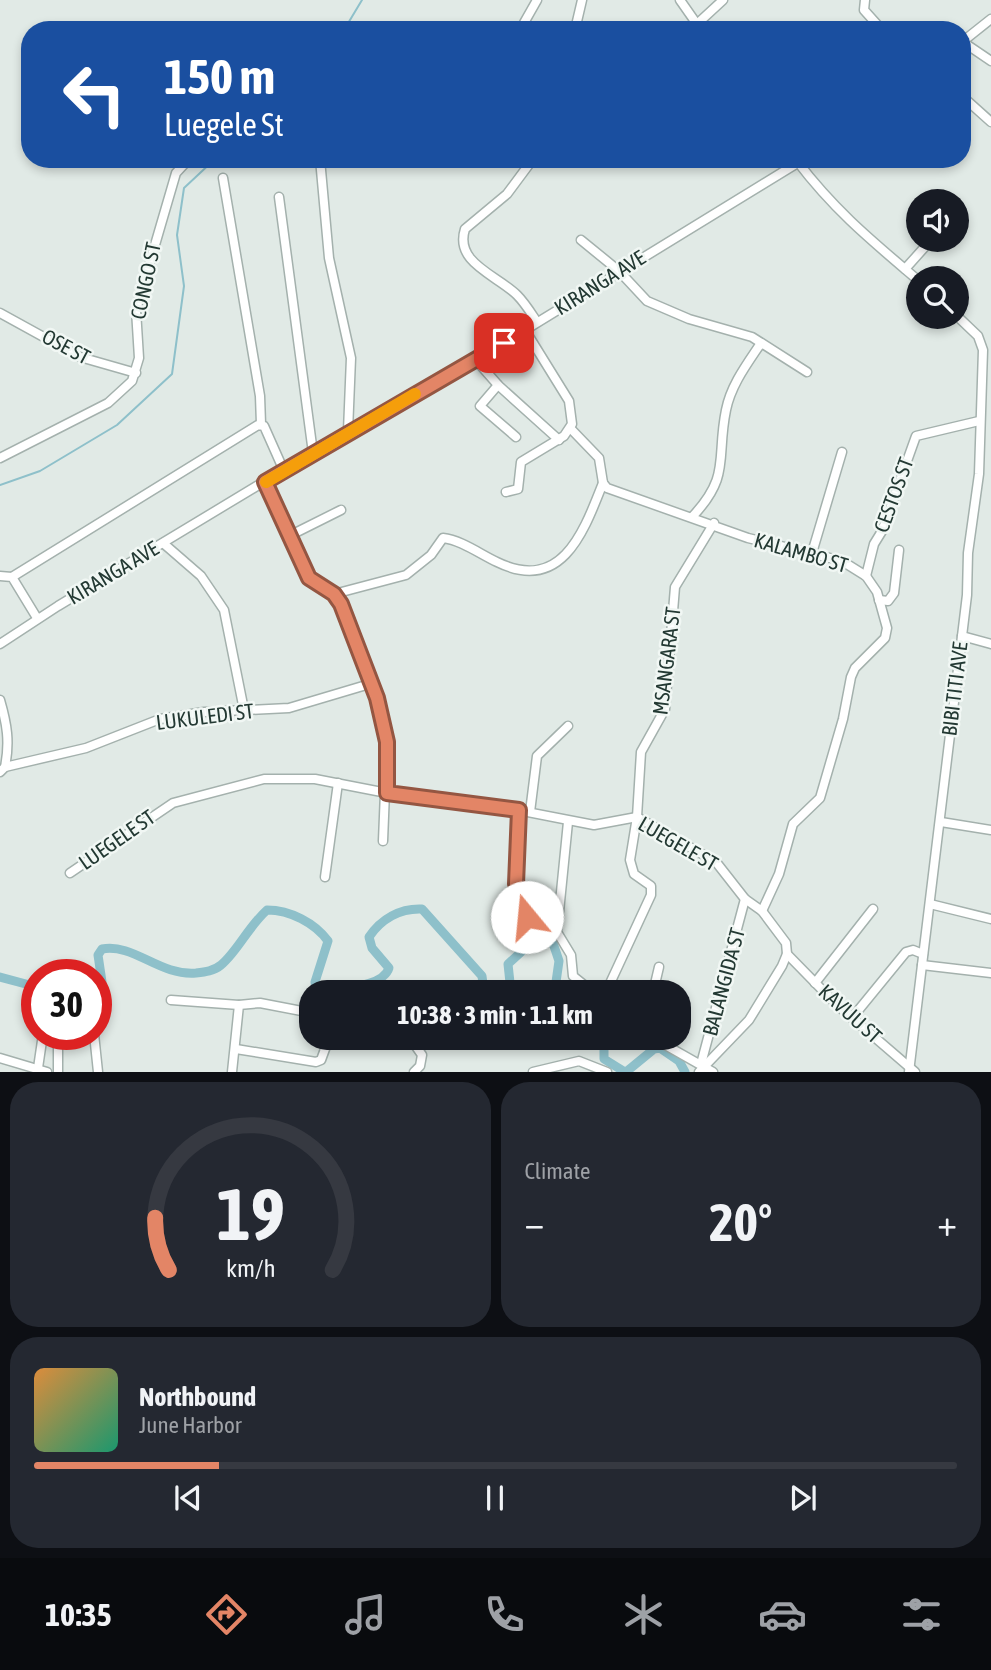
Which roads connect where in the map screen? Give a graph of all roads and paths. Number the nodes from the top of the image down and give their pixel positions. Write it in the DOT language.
graph roads {
  1 [pos="537,0"];
  2 [pos="582,0"];
  3 [pos="680,0"];
  4 [pos="723,0"];
  5 [pos="865,0"];
  6 [pos="991,19"];
  7 [pos="525,21"];
  8 [pos="577,21"];
  9 [pos="695,21"];
  10 [pos="704,21"];
  11 [pos="874,21"];
  12 [pos="971,35"];
  13 [pos="971,47"];
  14 [pos="991,61"];
  15 [pos="971,104"];
  16 [pos="991,122"];
  17 [pos="181,168"];
  18 [pos="321,168"];
  19 [pos="526,168"];
  20 [pos="788,168"];
  21 [pos="805,168"];
  22 [pos="223,178"];
  23 [pos="279,197"];
  24 [pos="581,240"];
  25 [pos="920,252"];
  26 [pos="905,269"];
  27 [pos="619,271"];
  28 [pos="0,313"];
  29 [pos="537,322"];
  30 [pos="969,327"];
  31 [pos="525,330"];
  32 [pos="761,343"];
  33 [pos="988,344"];
  34 [pos="476,360"];
  35 [pos="807,372"];
  36 [pos="136,373"];
  37 [pos="498,385"];
  38 [pos="979,421"];
  39 [pos="261,424"];
  40 [pos="571,429"];
  41 [pos="348,431"];
  42 [pos="516,437"];
  43 [pos="559,440"];
  44 [pos="842,452"];
  45 [pos="313,453"];
  46 [pos="0,458"];
  47 [pos="284,471"];
  48 [pos="265,482"];
  49 [pos="603,483"];
  50 [pos="506,492"];
  51 [pos="341,510"];
  52 [pos="693,516"];
  53 [pos="714,523"];
  54 [pos="289,536"];
  55 [pos="163,543"];
  56 [pos="899,550"];
  57 [pos="812,553"];
  58 [pos="0,576"];
  59 [pos="866,576"];
  60 [pos="12,577"];
  61 [pos="334,594"];
  62 [pos="879,600"];
  63 [pos="37,618"];
  64 [pos="962,636"];
  65 [pos="0,644"];
  66 [pos="991,644"];
  67 [pos="373,683"];
  68 [pos="0,700"];
  69 [pos="244,710"];
  70 [pos="568,726"];
  71 [pos="2,769"];
  72 [pos="338,783"];
  73 [pos="387,793"];
  74 [pos="519,810"];
  75 [pos="530,812"];
  76 [pos="637,817"];
  77 [pos="568,822"];
  78 [pos="941,822"];
  79 [pos="991,830"];
  80 [pos="383,841"];
  81 [pos="70,873"];
  82 [pos="325,877"];
  83 [pos="745,900"];
  84 [pos="930,904"];
  85 [pos="873,909"];
  86 [pos="762,911"];
  87 [pos="991,919"];
  88 [pos="528,930"];
  89 [pos="787,954"];
  90 [pos="923,954"];
  91 [pos="922,965"];
  92 [pos="659,967"];
  93 [pos="991,973"];
  94 [pos="578,980"];
  95 [pos="612,980"];
  96 [pos="656,980"];
  97 [pos="815,983"];
  98 [pos="171,1000"];
  99 [pos="239,1005"];
  100 [pos="299,1010"];
  101 [pos="852,1018"];
  102 [pos="236,1049"];
  103 [pos="41,1050"];
  104 [pos="58,1050"];
  105 [pos="96,1050"];
  106 [pos="325,1050"];
  107 [pos="417,1050"];
  108 [pos="674,1050"];
  109 [pos="0,1058"];
  110 [pos="702,1067"];
  111 [pos="39,1069"];
  112 [pos="911,1070"];
  113 [pos="20,1072"];
  114 [pos="58,1072"];
  115 [pos="98,1072"];
  116 [pos="232,1072"];
  117 [pos="414,1072"];
  118 [pos="533,1072"];
  119 [pos="607,1072"];
  120 [pos="713,1072"];
  1 -- 7 [label="street"];
  2 -- 8 [label="street"];
  3 -- 9 [label="street"];
  4 -- 10 [label="street"];
  5 -- 11 [label="street"];
  6 -- 12 [label="street"];
  13 -- 14 [label="street"];
  15 -- 16 [label="street"];
  17 -- 36 [label="street, CONGO ST"];
  18 -- 41 [label="street"];
  19 -- 29 [label="street"];
  20 -- 27 [label="street, KIRANGA AVE"];
  21 -- 26 [label="street"];
  22 -- 39 [label="street"];
  23 -- 45 [label="street"];
  24 -- 27 [label="street"];
  25 -- 26 [label="street"];
  27 -- 29 [label="street, KIRANGA AVE"];
  27 -- 32 [label="street"];
  28 -- 36 [label="street, OSE ST"];
  29 -- 31 [label="street, KIRANGA AVE"];
  30 -- 33 [label="street, BIBI TITI AVE"];
  31 -- 34 [label="street, KIRANGA AVE"];
  31 -- 40 [label="street"];
  32 -- 35 [label="street"];
  32 -- 52 [label="street"];
  33 -- 38 [label="street, BIBI TITI AVE"];
  34 -- 37 [label="street"];
  34 -- 41 [label="street, KIRANGA AVE"];
  36 -- 46 [label="street"];
  37 -- 42 [label="street"];
  37 -- 43 [label="street"];
  38 -- 59 [label="street, CESTOS ST"];
  38 -- 64 [label="street, BIBI TITI AVE"];
  39 -- 47 [label="street"];
  39 -- 60 [label="street"];
  40 -- 43 [label="street"];
  40 -- 49 [label="street"];
  41 -- 45 [label="street, KIRANGA AVE"];
  43 -- 50 [label="street"];
  44 -- 57 [label="street"];
  45 -- 47 [label="street, KIRANGA AVE"];
  47 -- 48 [label="street, KIRANGA AVE"];
  48 -- 54 [label="street"];
  48 -- 55 [label="street, KIRANGA AVE"];
  49 -- 52 [label="street, KALAMBO ST"];
  49 -- 61 [label="street"];
  51 -- 54 [label="street"];
  52 -- 53 [label="street, KALAMBO ST"];
  53 -- 57 [label="street, KALAMBO ST"];
  53 -- 76 [label="street, MSANGARA ST"];
  54 -- 61 [label="street"];
  55 -- 63 [label="street, KIRANGA AVE"];
  55 -- 69 [label="street"];
  56 -- 62 [label="street"];
  57 -- 59 [label="street, KALAMBO ST"];
  58 -- 60 [label="street"];
  59 -- 62 [label="street, KALAMBO ST"];
  60 -- 63 [label="street"];
  61 -- 67 [label="street"];
  62 -- 86 [label="street, KALAMBO ST"];
  63 -- 65 [label="street, KIRANGA AVE"];
  64 -- 66 [label="street"];
  64 -- 78 [label="street, BIBI TITI AVE"];
  67 -- 69 [label="street, LUKULEDI ST"];
  67 -- 73 [label="street"];
  68 -- 71 [label="street"];
  69 -- 71 [label="street, LUKULEDI ST"];
  70 -- 75 [label="street"];
  72 -- 73 [label="street, LUEGELE ST"];
  72 -- 81 [label="street, LUEGELE ST"];
  72 -- 82 [label="street"];
  73 -- 74 [label="street, LUEGELE ST"];
  73 -- 80 [label="street"];
  74 -- 75 [label="street, LUEGELE ST"];
  74 -- 88 [label="street"];
  75 -- 77 [label="street, LUEGELE ST"];
  76 -- 77 [label="street, LUEGELE ST"];
  76 -- 83 [label="street, LUEGELE ST"];
  76 -- 95 [label="street, MSANGARA ST"];
  77 -- 94 [label="street"];
  78 -- 79 [label="street"];
  78 -- 84 [label="street, BIBI TITI AVE"];
  83 -- 86 [label="street, LUEGELE ST"];
  83 -- 110 [label="street, BALANGIDA ST"];
  84 -- 87 [label="street"];
  84 -- 90 [label="street, BIBI TITI AVE"];
  85 -- 97 [label="street"];
  86 -- 89 [label="street, LUEGELE ST"];
  89 -- 97 [label="street, KAVUU ST"];
  89 -- 110 [label="street"];
  90 -- 91 [label="street, BIBI TITI AVE"];
  90 -- 101 [label="street"];
  91 -- 93 [label="street"];
  91 -- 112 [label="street, BIBI TITI AVE"];
  92 -- 96 [label="street"];
  97 -- 101 [label="street, KAVUU ST"];
  98 -- 99 [label="street"];
  99 -- 100 [label="street"];
  99 -- 102 [label="street"];
  101 -- 112 [label="street, KAVUU ST"];
  102 -- 106 [label="street"];
  102 -- 116 [label="street"];
  103 -- 111 [label="street"];
  104 -- 114 [label="street"];
  105 -- 115 [label="street"];
  107 -- 117 [label="street"];
  108 -- 110 [label="street"];
  109 -- 111 [label="street"];
  110 -- 120 [label="street"];
  111 -- 113 [label="street"];
  118 -- 119 [label="street"];
}
